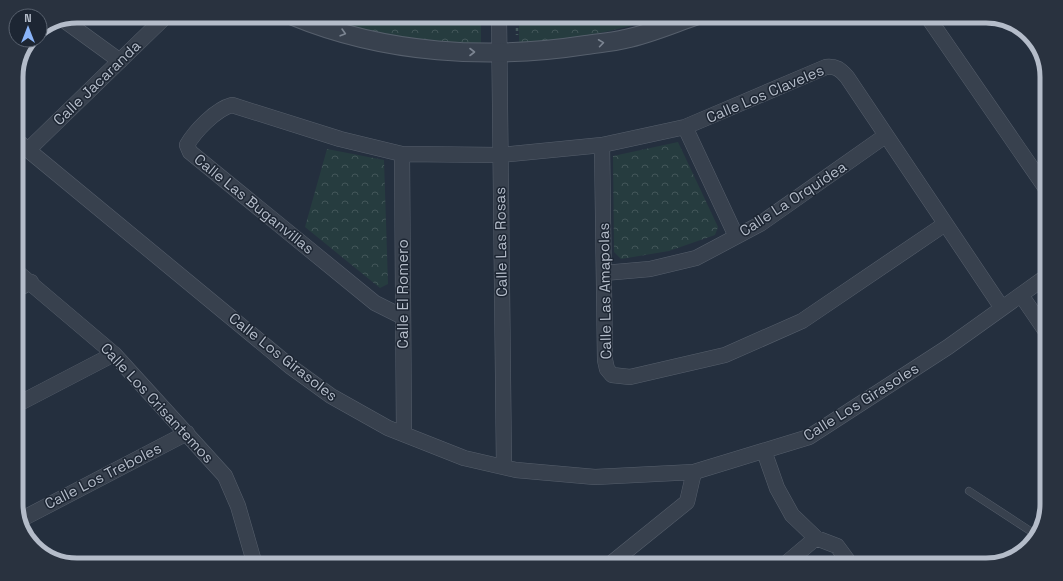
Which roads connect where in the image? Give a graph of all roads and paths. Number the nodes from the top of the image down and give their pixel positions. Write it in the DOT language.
graph roads {
  1 [pos="68,23"];
  2 [pos="159,23"];
  3 [pos="310,23"];
  4 [pos="499,23"];
  5 [pos="517,23"];
  6 [pos="674,23"];
  7 [pos="932,23"];
  8 [pos="517,37"];
  9 [pos="499,52"];
  10 [pos="120,61"];
  11 [pos="685,127"];
  12 [pos="885,136"];
  13 [pos="602,145"];
  14 [pos="23,146"];
  15 [pos="28,150"];
  16 [pos="402,154"];
  17 [pos="500,155"];
  18 [pos="1040,180"];
  19 [pos="945,224"];
  20 [pos="736,236"];
  21 [pos="604,273"];
  22 [pos="23,276"];
  23 [pos="1040,281"];
  24 [pos="31,282"];
  25 [pos="23,286"];
  26 [pos="1021,295"];
  27 [pos="1002,308"];
  28 [pos="403,317"];
  29 [pos="1040,323"];
  30 [pos="114,354"];
  31 [pos="23,401"];
  32 [pos="187,433"];
  33 [pos="404,434"];
  34 [pos="764,451"];
  35 [pos="504,467"];
  36 [pos="694,472"];
  37 [pos="969,491"];
  38 [pos="25,518"];
  39 [pos="1032,532"];
  40 [pos="816,538"];
  41 [pos="253,558"];
  42 [pos="618,558"];
  43 [pos="792,558"];
  44 [pos="846,558"];
  1 -- 10 [label="street"];
  2 -- 10 [label="street, Calle Jacaranda"];
  3 -- 9 [label="street, one-way"];
  4 -- 9 [label="street, Calle Las Rosas"];
  5 -- 8 [label="path"];
  9 -- 6 [label="street, one-way"];
  7 -- 18 [label="street"];
  9 -- 17 [label="street, Calle Las Rosas"];
  10 -- 15 [label="street, Calle Jacaranda"];
  11 -- 12 [label="street, Calle Los Claveles"];
  11 -- 13 [label="street, Calle Los Claveles"];
  11 -- 20 [label="street"];
  12 -- 19 [label="street, Calle Los Claveles"];
  12 -- 20 [label="street, Calle La Orquidea"];
  13 -- 17 [label="street, Calle Los Claveles"];
  13 -- 21 [label="street, Calle Las Amapolas"];
  14 -- 15 [label="street, Calle Los Girasoles"];
  15 -- 33 [label="street, Calle Los Girasoles"];
  16 -- 17 [label="street, Calle Las Buganvillas"];
  16 -- 28 [label="street, Calle El Romero"];
  16 -- 28 [label="street, Calle Las Buganvillas"];
  17 -- 35 [label="street, Calle Las Rosas"];
  19 -- 21 [label="street, Calle Las Amapolas"];
  19 -- 27 [label="street, Calle Los Claveles"];
  20 -- 21 [label="street, Calle La Orquidea"];
  22 -- 24 [label="street, Calle Los Crisantemos"];
  23 -- 26 [label="street, Calle Los Girasoles"];
  24 -- 25 [label="street"];
  24 -- 30 [label="street, Calle Los Crisantemos"];
  26 -- 27 [label="street, Calle Los Girasoles"];
  26 -- 29 [label="street"];
  27 -- 34 [label="street, Calle Los Girasoles"];
  28 -- 33 [label="street, Calle El Romero"];
  30 -- 31 [label="street"];
  30 -- 32 [label="street, Calle Los Crisantemos"];
  32 -- 38 [label="street, Calle Los Treboles"];
  32 -- 41 [label="street, Calle Los Crisantemos"];
  33 -- 35 [label="street, Calle Los Girasoles"];
  34 -- 36 [label="street, Calle Los Girasoles"];
  34 -- 40 [label="street"];
  35 -- 36 [label="street, Calle Los Girasoles"];
  36 -- 42 [label="street"];
  37 -- 39 [label="lane"];
  40 -- 43 [label="street"];
  40 -- 44 [label="street"];
}
